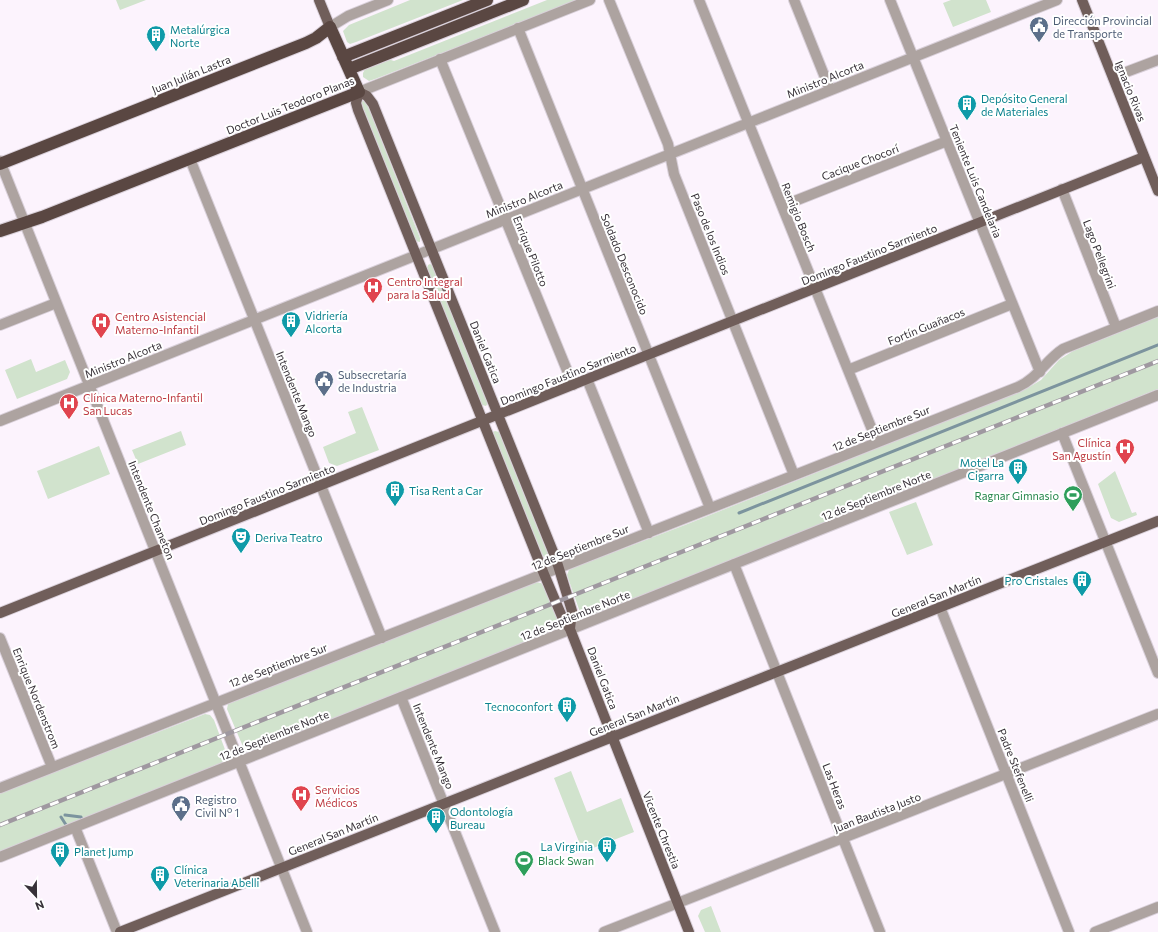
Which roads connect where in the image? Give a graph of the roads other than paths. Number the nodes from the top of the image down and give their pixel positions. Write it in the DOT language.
graph roads {
  1 [pos="319,0"];
  2 [pos="388,0"];
  3 [pos="487,0"];
  4 [pos="523,0"];
  5 [pos="590,0"];
  6 [pos="609,0"];
  7 [pos="699,0"];
  8 [pos="794,0"];
  9 [pos="890,0"];
  10 [pos="1057,0"];
  11 [pos="1082,0"];
  12 [pos="330,27"];
  13 [pos="518,28"];
  14 [pos="343,57"];
  15 [pos="913,57"];
  16 [pos="440,59"];
  17 [pos="1158,60"];
  18 [pos="349,69"];
  19 [pos="1113,78"];
  20 [pos="830,90"];
  21 [pos="359,92"];
  22 [pos="748,123"];
  23 [pos="947,141"];
  24 [pos="670,154"];
  25 [pos="1144,157"];
  26 [pos="190,158"];
  27 [pos="0,163"];
  28 [pos="582,189"];
  29 [pos="1062,190"];
  30 [pos="1158,191"];
  31 [pos="782,206"];
  32 [pos="505,220"];
  33 [pos="979,223"];
  34 [pos="24,224"];
  35 [pos="0,231"];
  36 [pos="431,249"];
  37 [pos="416,255"];
  38 [pos="815,288"];
  39 [pos="56,303"];
  40 [pos="1012,304"];
  41 [pos="1158,311"];
  42 [pos="254,319"];
  43 [pos="733,321"];
  44 [pos="0,325"];
  45 [pos="1116,327"];
  46 [pos="648,354"];
  47 [pos="848,370"];
  48 [pos="1040,372"];
  49 [pos="587,379"];
  50 [pos="89,385"];
  51 [pos="573,385"];
  52 [pos="1158,395"];
  53 [pos="498,415"];
  54 [pos="0,420"];
  55 [pos="483,420"];
  56 [pos="1062,433"];
  57 [pos="877,442"];
  58 [pos="794,475"];
  59 [pos="321,485"];
  60 [pos="710,508"];
  61 [pos="1158,521"];
  62 [pos="649,533"];
  63 [pos="1106,541"];
  64 [pos="155,551"];
  65 [pos="734,564"];
  66 [pos="559,568"];
  67 [pos="544,574"];
  68 [pos="940,607"];
  69 [pos="0,613"];
  70 [pos="570,629"];
  71 [pos="0,638"];
  72 [pos="382,638"];
  73 [pos="777,671"];
  74 [pos="1158,673"];
  75 [pos="401,697"];
  76 [pos="216,703"];
  77 [pos="1158,714"];
  78 [pos="612,737"];
  79 [pos="239,761"];
  80 [pos="52,767"];
  81 [pos="1006,774"];
  82 [pos="0,788"];
  83 [pos="444,804"];
  84 [pos="75,827"];
  85 [pos="843,838"];
  86 [pos="0,857"];
  87 [pos="282,868"];
  88 [pos="678,903"];
  89 [pos="1158,907"];
  90 [pos="117,932"];
  91 [pos="120,932"];
  92 [pos="307,932"];
  93 [pos="496,932"];
  94 [pos="604,932"];
  95 [pos="690,932"];
  96 [pos="880,932"];
  97 [pos="1069,932"];
  98 [pos="1095,932"];
  1 -- 12 [label="main road, Daniel Gatica"];
  2 -- 12 [label="street, Juan Julián Lastra"];
  3 -- 14 [label="highway"];
  4 -- 18 [label="highway"];
  5 -- 13 [label="street, Doctor Luis Teodoro Planas"];
  6 -- 24 [label="street, Paso de los Indios"];
  7 -- 22 [label="street, Remigio Bosch"];
  8 -- 20 [label="street"];
  9 -- 15 [label="street, Teniente Luis Candelaria"];
  10 -- 15 [label="street, Ministro Alcorta"];
  11 -- 19 [label="main road, Ignacio Rivas"];
  12 -- 14 [label="highway, Daniel Gatica"];
  12 -- 27 [label="highway, Juan Julián Lastra"];
  13 -- 16 [label="street, Doctor Luis Teodoro Planas"];
  13 -- 28 [label="street, Soldado Desconocido"];
  14 -- 18 [label="highway, Daniel Gatica"];
  15 -- 20 [label="street, Ministro Alcorta"];
  15 -- 23 [label="street, Teniente Luis Candelaria"];
  16 -- 21 [label="street, Doctor Luis Teodoro Planas"];
  16 -- 32 [label="street, Enrique Pilotto"];
  17 -- 19 [label="street"];
  18 -- 21 [label="highway, Daniel Gatica"];
  19 -- 25 [label="main road, Ignacio Rivas"];
  20 -- 22 [label="street, Ministro Alcorta"];
  21 -- 26 [label="highway, Doctor Luis Teodoro Planas"];
  21 -- 36 [label="main road, Daniel Gatica"];
  21 -- 37 [label="main road, Daniel Gatica"];
  22 -- 24 [label="street, Ministro Alcorta"];
  22 -- 31 [label="street, Remigio Bosch"];
  23 -- 31 [label="street, Cacique Chocorí"];
  23 -- 33 [label="street, Teniente Luis Candelaria"];
  24 -- 28 [label="street, Ministro Alcorta"];
  24 -- 43 [label="street, Paso de los Indios"];
  25 -- 29 [label="main road, Domingo Faustino Sarmiento"];
  25 -- 30 [label="main road, Ignacio Rivas"];
  26 -- 34 [label="highway, Doctor Luis Teodoro Planas"];
  26 -- 42 [label="street, Intendente Mango"];
  27 -- 34 [label="street, Intendente Chaneton"];
  28 -- 32 [label="street, Ministro Alcorta"];
  28 -- 46 [label="street, Soldado Desconocido"];
  29 -- 33 [label="main road, Domingo Faustino Sarmiento"];
  29 -- 45 [label="street, Lago Pellegrini"];
  31 -- 38 [label="street, Remigio Bosch"];
  32 -- 36 [label="street, Ministro Alcorta"];
  32 -- 51 [label="street, Enrique Pilotto"];
  33 -- 38 [label="main road, Domingo Faustino Sarmiento"];
  33 -- 40 [label="street, Teniente Luis Candelaria"];
  34 -- 35 [label="highway, Doctor Luis Teodoro Planas"];
  34 -- 39 [label="street, Intendente Chaneton"];
  36 -- 37 [label="street, Ministro Alcorta"];
  36 -- 53 [label="main road, Daniel Gatica"];
  37 -- 42 [label="street, Ministro Alcorta"];
  37 -- 55 [label="main road, Daniel Gatica"];
  38 -- 43 [label="main road, Domingo Faustino Sarmiento"];
  38 -- 47 [label="street, Remigio Bosch"];
  39 -- 44 [label="street"];
  39 -- 50 [label="street, Intendente Chaneton"];
  40 -- 47 [label="street, Fortín Guañacos"];
  40 -- 48 [label="street, Teniente Luis Candelaria"];
  41 -- 45 [label="street, 12 de Septiembre Sur"];
  42 -- 50 [label="street, Ministro Alcorta"];
  42 -- 59 [label="street, Intendente Mango"];
  43 -- 46 [label="main road, Domingo Faustino Sarmiento"];
  43 -- 58 [label="street, Paso de los Indios"];
  45 -- 48 [label="street, 12 de Septiembre Sur"];
  46 -- 49 [label="main road, Domingo Faustino Sarmiento"];
  46 -- 60 [label="street, Soldado Desconocido"];
  47 -- 57 [label="street, Remigio Bosch"];
  48 -- 57 [label="street, 12 de Septiembre Sur"];
  49 -- 51 [label="main road, Domingo Faustino Sarmiento"];
  49 -- 62 [label="street"];
  50 -- 54 [label="street, Ministro Alcorta"];
  50 -- 64 [label="street, Intendente Chaneton"];
  51 -- 53 [label="main road, Domingo Faustino Sarmiento"];
  52 -- 56 [label="street, 12 de Septiembre Norte"];
  53 -- 55 [label="main road, Domingo Faustino Sarmiento"];
  53 -- 66 [label="main road, Daniel Gatica"];
  55 -- 59 [label="main road, Domingo Faustino Sarmiento"];
  55 -- 67 [label="main road, Daniel Gatica"];
  56 -- 63 [label="street"];
  56 -- 65 [label="street, 12 de Septiembre Norte"];
  57 -- 58 [label="street, 12 de Septiembre Sur"];
  58 -- 60 [label="street, 12 de Septiembre Sur"];
  59 -- 64 [label="main road, Domingo Faustino Sarmiento"];
  59 -- 72 [label="street, Intendente Mango"];
  60 -- 62 [label="street, 12 de Septiembre Sur"];
  61 -- 63 [label="main road, General San Martín"];
  62 -- 66 [label="street, 12 de Septiembre Sur"];
  63 -- 68 [label="main road, General San Martín"];
  63 -- 74 [label="street"];
  64 -- 69 [label="main road, Domingo Faustino Sarmiento"];
  64 -- 76 [label="street, Intendente Chaneton"];
  65 -- 70 [label="street, 12 de Septiembre Norte"];
  65 -- 73 [label="street"];
  66 -- 67 [label="street, 12 de Septiembre Sur"];
  66 -- 70 [label="main road, Daniel Gatica"];
  67 -- 70 [label="main road, Daniel Gatica"];
  67 -- 72 [label="street, 12 de Septiembre Sur"];
  68 -- 73 [label="main road, General San Martín"];
  68 -- 81 [label="street, Padre Stefenelli"];
  70 -- 75 [label="street, 12 de Septiembre Norte"];
  70 -- 78 [label="main road, Daniel Gatica"];
  71 -- 80 [label="street, Enrique Nordenstrom"];
  72 -- 76 [label="street, 12 de Septiembre Sur"];
  73 -- 78 [label="main road, General San Martín"];
  73 -- 85 [label="street, Las Heras"];
  75 -- 79 [label="street, 12 de Septiembre Norte"];
  75 -- 83 [label="street, Intendente Mango"];
  76 -- 79 [label="street, Intendente Chaneton"];
  76 -- 80 [label="street, 12 de Septiembre Sur"];
  77 -- 81 [label="street, Juan Bautista Justo"];
  78 -- 83 [label="main road, General San Martín"];
  78 -- 88 [label="main road, Vicente Chrestia"];
  79 -- 84 [label="street, 12 de Septiembre Norte"];
  79 -- 87 [label="street, Intendente Chaneton"];
  80 -- 82 [label="street, 12 de Septiembre Sur"];
  81 -- 85 [label="street, Juan Bautista Justo"];
  81 -- 97 [label="street, Padre Stefenelli"];
  83 -- 87 [label="main road, General San Martín"];
  83 -- 93 [label="street, Intendente Mango"];
  84 -- 86 [label="street, 12 de Septiembre Norte"];
  84 -- 90 [label="street"];
  85 -- 88 [label="street, Juan Bautista Justo"];
  85 -- 96 [label="street, Las Heras"];
  87 -- 91 [label="main road, General San Martín"];
  87 -- 92 [label="street, Intendente Chaneton"];
  88 -- 94 [label="street, Juan Bautista Justo"];
  88 -- 95 [label="main road, Vicente Chrestia"];
  89 -- 98 [label="street"];
}
